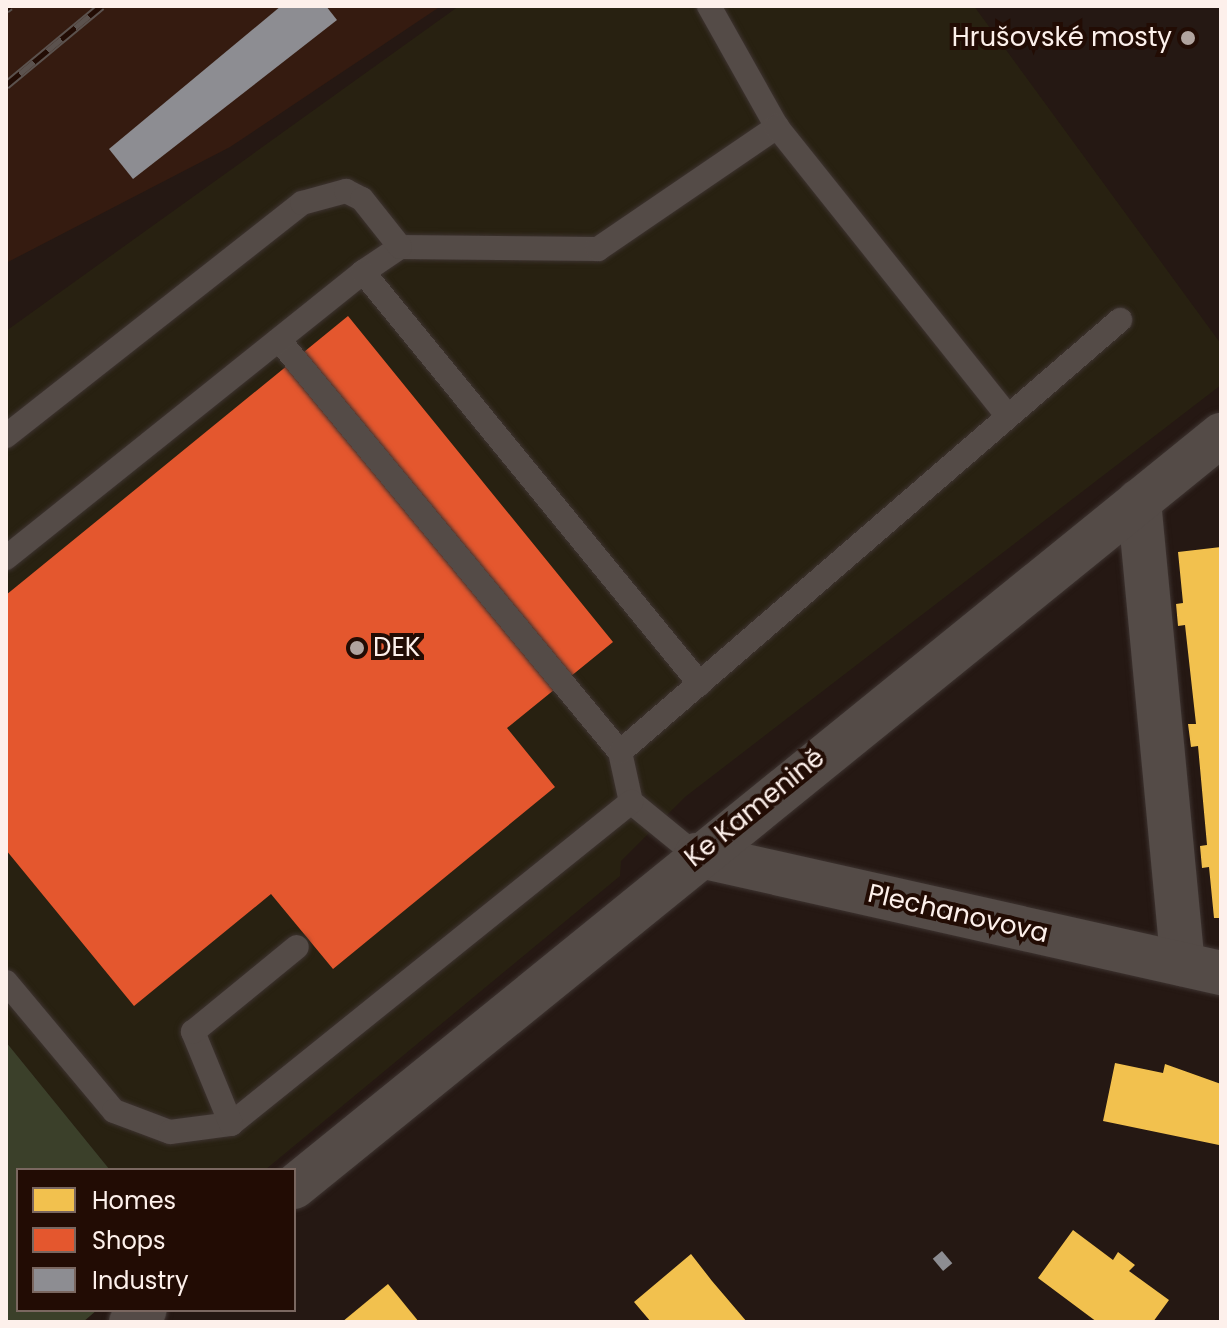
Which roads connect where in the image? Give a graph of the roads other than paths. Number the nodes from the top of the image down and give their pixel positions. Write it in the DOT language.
graph roads {
  1 [pos="709,6"];
  2 [pos="777,127"];
  3 [pos="400,247"];
  4 [pos="363,272"];
  5 [pos="1120,320"];
  6 [pos="279,340"];
  7 [pos="1006,414"];
  8 [pos="1221,435"];
  9 [pos="6,436"];
  10 [pos="1139,501"];
  11 [pos="6,558"];
  12 [pos="700,684"];
  13 [pos="620,752"];
  14 [pos="631,802"];
  15 [pos="696,855"];
  16 [pos="297,947"];
  17 [pos="1202,969"];
  18 [pos="6,982"];
  19 [pos="231,1124"];
  20 [pos="296,1185"];
  1 -- 2 [label="lane"];
  2 -- 3 [label="lane"];
  2 -- 7 [label="lane"];
  3 -- 4 [label="lane"];
  3 -- 9 [label="lane"];
  4 -- 6 [label="lane"];
  4 -- 12 [label="lane"];
  5 -- 7 [label="lane"];
  6 -- 11 [label="lane"];
  6 -- 13 [label="lane"];
  7 -- 12 [label="lane"];
  8 -- 10 [label="street, Ke Kamenině"];
  10 -- 15 [label="street, Ke Kamenině"];
  10 -- 17 [label="street"];
  12 -- 13 [label="lane"];
  13 -- 14 [label="lane"];
  14 -- 15 [label="lane"];
  14 -- 19 [label="lane"];
  15 -- 17 [label="street, Plechanovova"];
  15 -- 20 [label="street, Ke Kamenině"];
  16 -- 19 [label="lane"];
  18 -- 19 [label="lane"];
}
